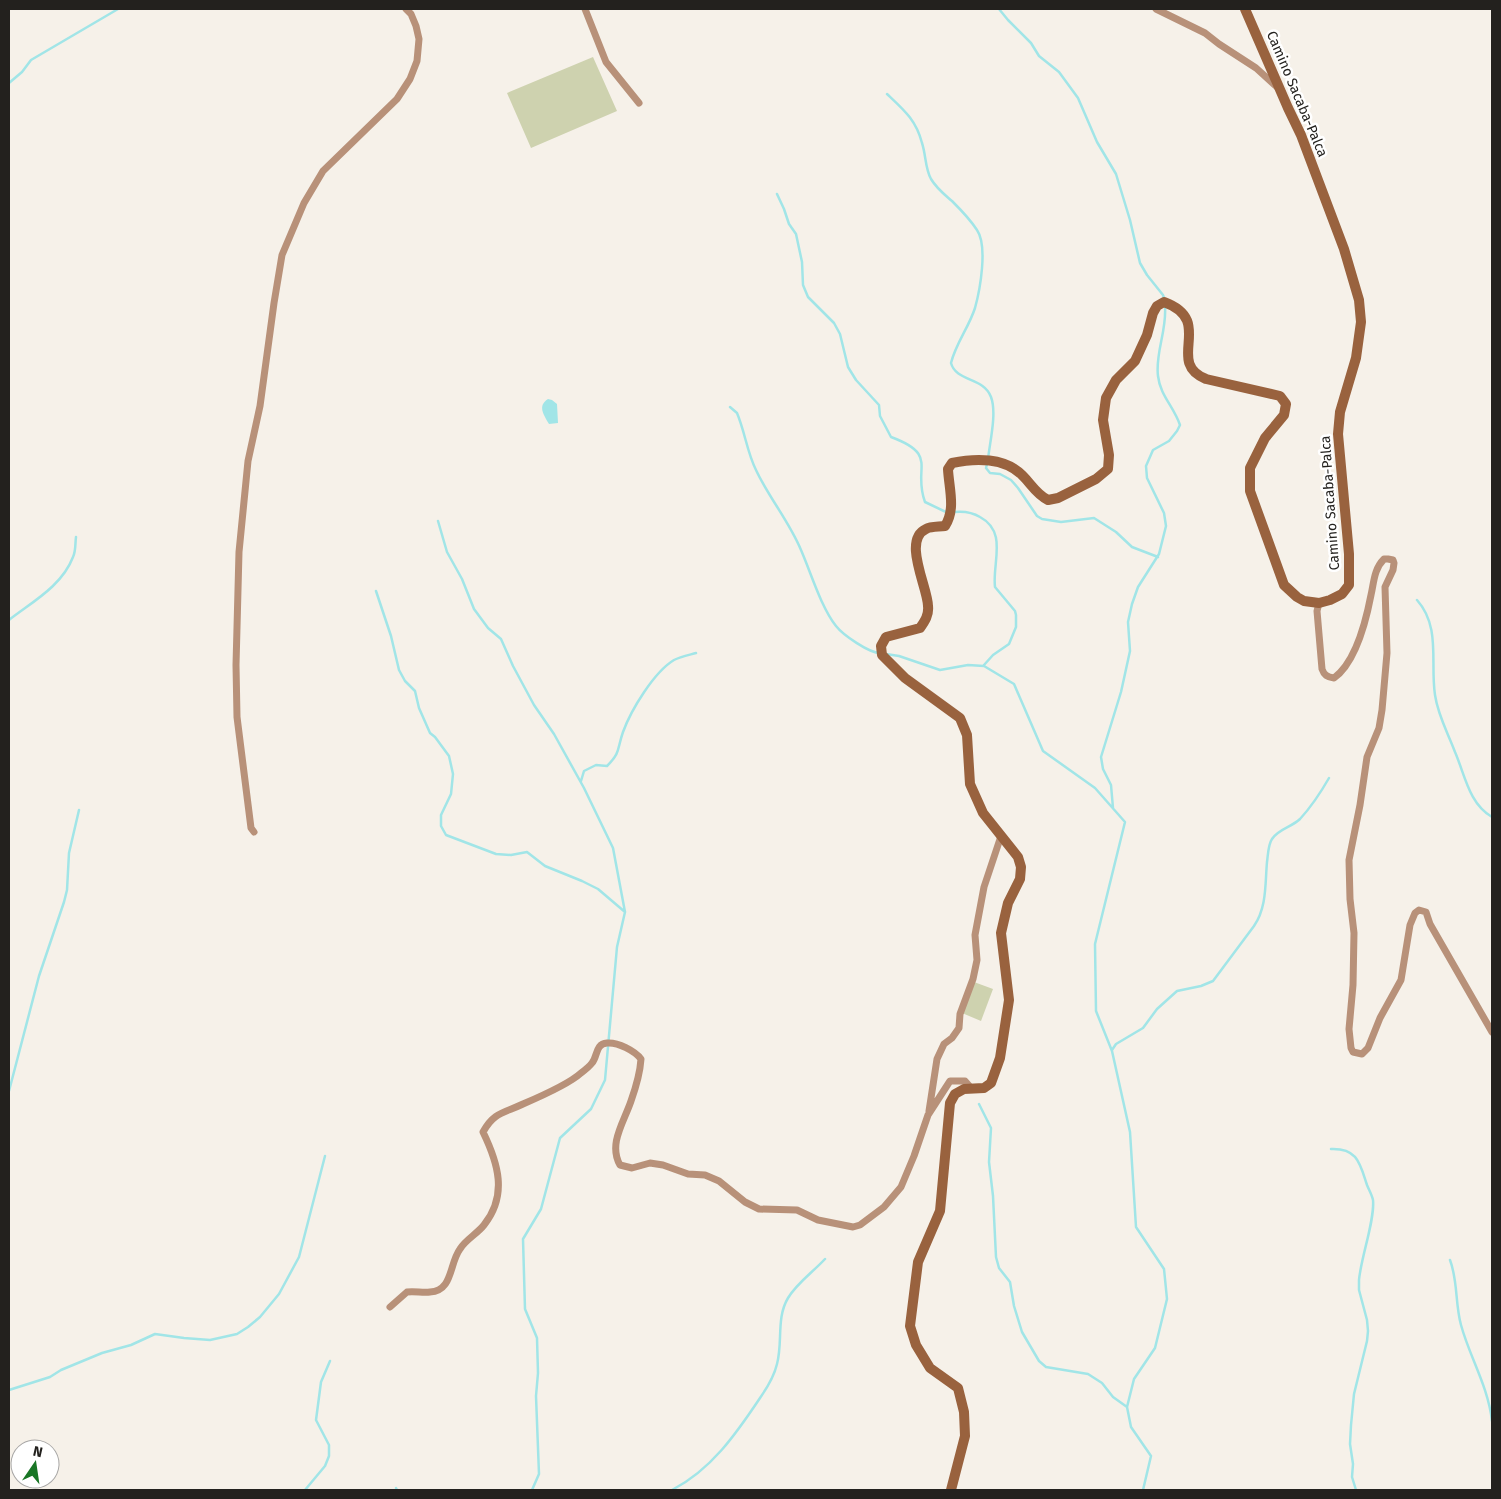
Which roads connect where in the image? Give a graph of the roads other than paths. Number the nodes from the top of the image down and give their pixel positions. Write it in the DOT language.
graph roads {
  1 [pos="406,9"];
  2 [pos="585,9"];
  3 [pos="1156,9"];
  4 [pos="1245,9"];
  5 [pos="1280,89"];
  6 [pos="639,103"];
  7 [pos="1319,603"];
  8 [pos="254,832"];
  9 [pos="1001,836"];
  10 [pos="1492,1032"];
  11 [pos="972,1089"];
  12 [pos="928,1115"];
  13 [pos="390,1307"];
  14 [pos="951,1490"];
  1 -- 8 [label="street"];
  2 -- 6 [label="street"];
  3 -- 5 [label="street"];
  4 -- 5 [label="street, Camino Sacaba-Palca"];
  5 -- 7 [label="street, Camino Sacaba-Palca"];
  7 -- 9 [label="street"];
  7 -- 10 [label="street"];
  9 -- 11 [label="street"];
  9 -- 12 [label="street"];
  11 -- 12 [label="street"];
  11 -- 14 [label="street"];
  12 -- 13 [label="street"];
}
